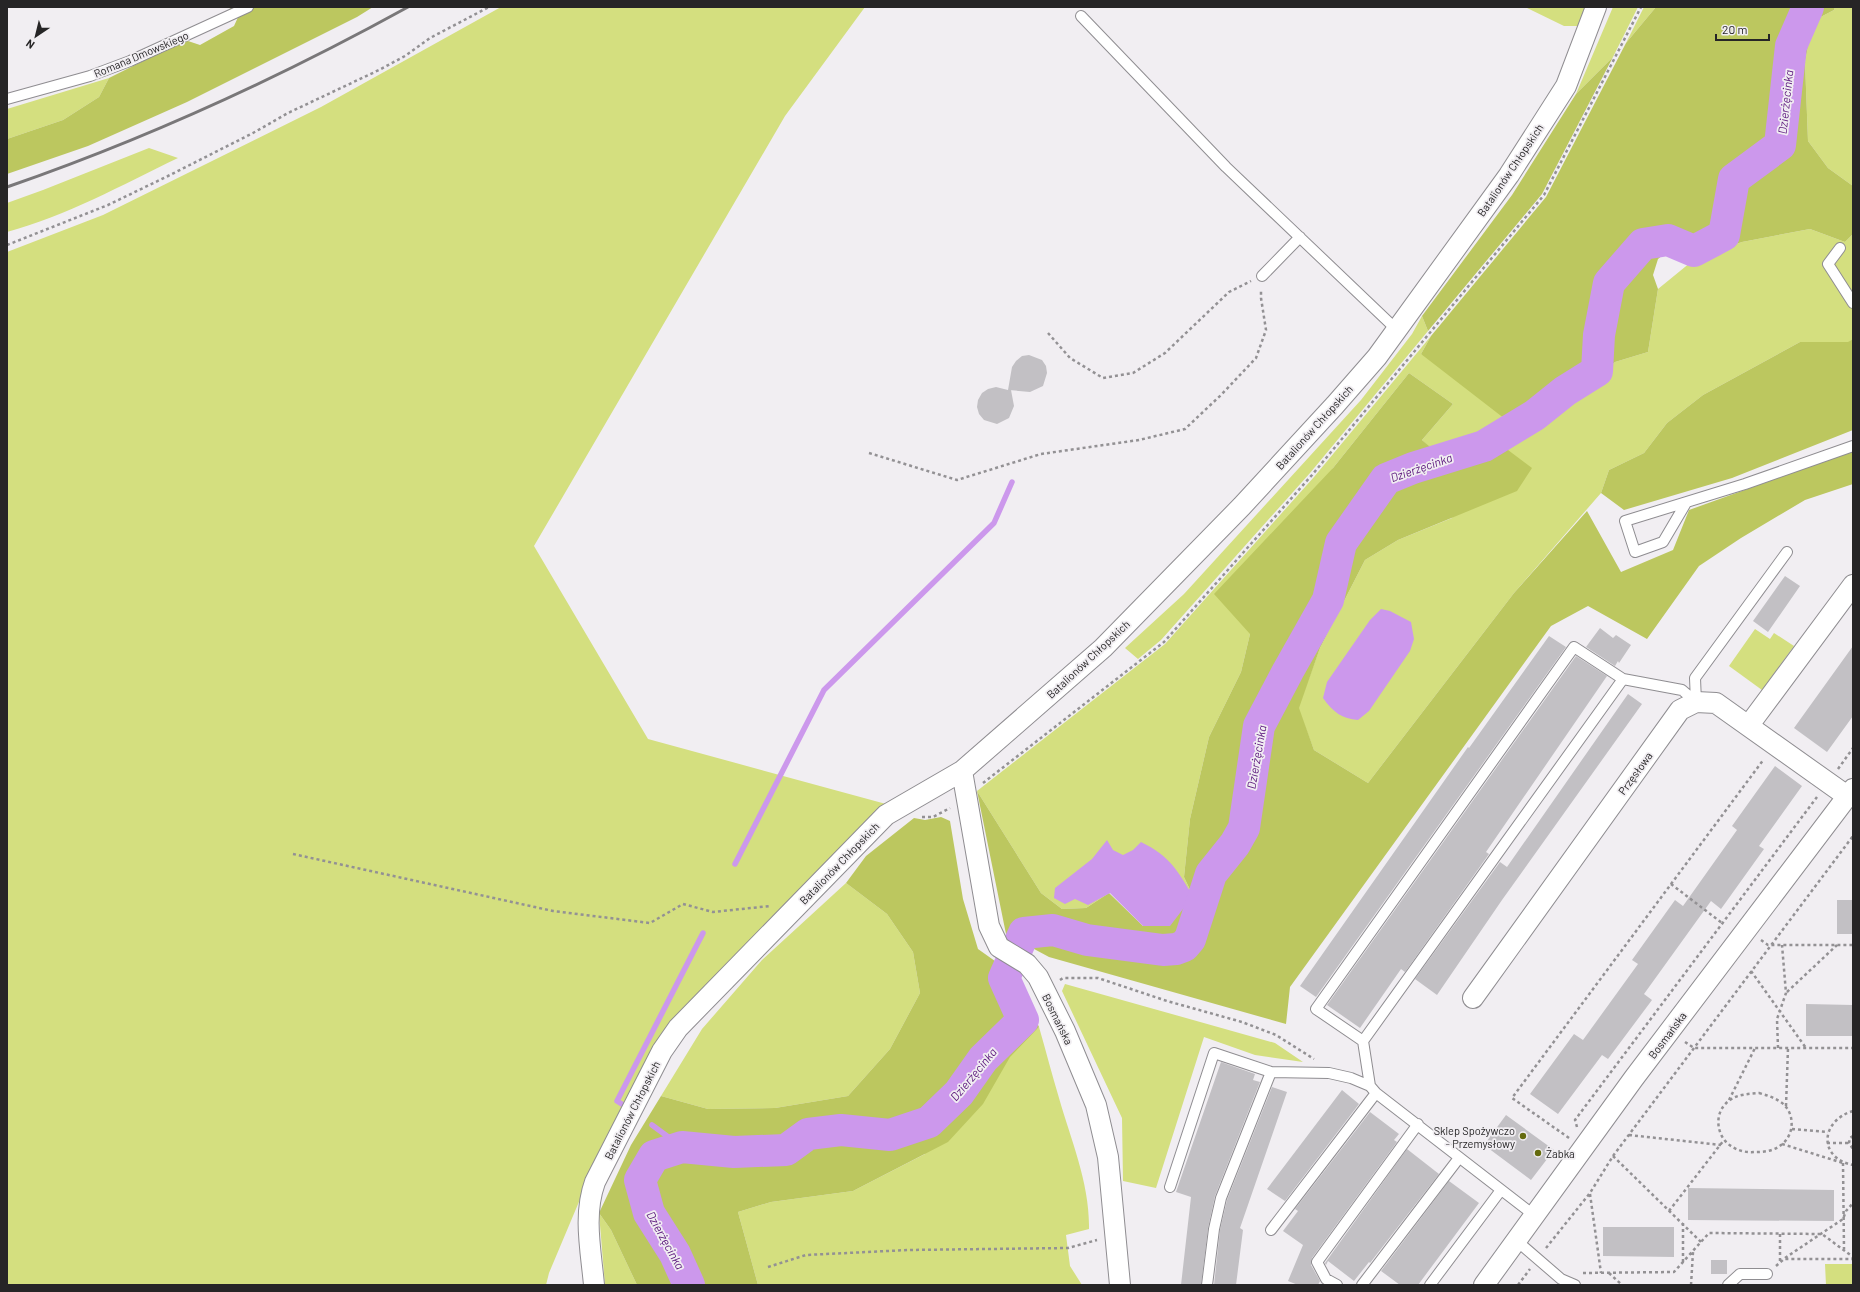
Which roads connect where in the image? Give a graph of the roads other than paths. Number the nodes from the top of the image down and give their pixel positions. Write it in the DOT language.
graph roads {
  1 [pos="248,7"];
  2 [pos="1596,7"];
  3 [pos="1081,16"];
  4 [pos="7,99"];
  5 [pos="1300,237"];
  6 [pos="1840,248"];
  7 [pos="1262,276"];
  8 [pos="1853,303"];
  9 [pos="1397,330"];
  10 [pos="1853,446"];
  11 [pos="1686,502"];
  12 [pos="1787,552"];
  13 [pos="1853,585"];
  14 [pos="1623,679"];
  15 [pos="1696,702"];
  16 [pos="1749,725"];
  17 [pos="962,771"];
  18 [pos="1850,792"];
  19 [pos="1473,998"];
  20 [pos="1363,1041"];
  21 [pos="1272,1072"];
  22 [pos="1373,1090"];
  23 [pos="1418,1124"];
  24 [pos="1459,1158"];
  25 [pos="1170,1187"];
  26 [pos="1500,1190"];
  27 [pos="1536,1216"];
  28 [pos="1271,1230"];
  29 [pos="1517,1241"];
  30 [pos="1767,1274"];
  31 [pos="594,1285"];
  32 [pos="1120,1285"];
  33 [pos="1207,1285"];
  34 [pos="1337,1285"];
  35 [pos="1362,1285"];
  36 [pos="1430,1285"];
  37 [pos="1484,1285"];
  38 [pos="1576,1285"];
  39 [pos="1728,1285"];
  1 -- 4 [label="lane, Romana Dmowskiego"];
  2 -- 9 [label="street, Batalionów Chłopskich"];
  3 -- 5 [label="lane"];
  5 -- 7 [label="lane"];
  5 -- 9 [label="lane"];
  6 -- 8 [label="lane"];
  9 -- 17 [label="street, Batalionów Chłopskich"];
  10 -- 11 [label="lane"];
  11 -- 11 [label="lane"];
  12 -- 15 [label="lane"];
  13 -- 16 [label="street"];
  14 -- 15 [label="lane"];
  14 -- 20 [label="lane"];
  14 -- 20 [label="lane"];
  15 -- 16 [label="street"];
  15 -- 19 [label="street, Przęsłowa"];
  16 -- 18 [label="street"];
  17 -- 31 [label="street, Batalionów Chłopskich"];
  17 -- 32 [label="street, Bosmańska"];
  18 -- 27 [label="street, Bosmańska"];
  20 -- 22 [label="lane"];
  21 -- 22 [label="lane"];
  21 -- 25 [label="lane"];
  21 -- 33 [label="lane"];
  22 -- 23 [label="lane"];
  22 -- 28 [label="lane"];
  23 -- 24 [label="lane"];
  23 -- 34 [label="lane"];
  24 -- 26 [label="lane"];
  24 -- 35 [label="lane"];
  26 -- 27 [label="lane"];
  26 -- 36 [label="lane"];
  27 -- 29 [label="street, Bosmańska"];
  29 -- 37 [label="street, Bosmańska"];
  29 -- 38 [label="lane"];
  30 -- 39 [label="lane"];
}
